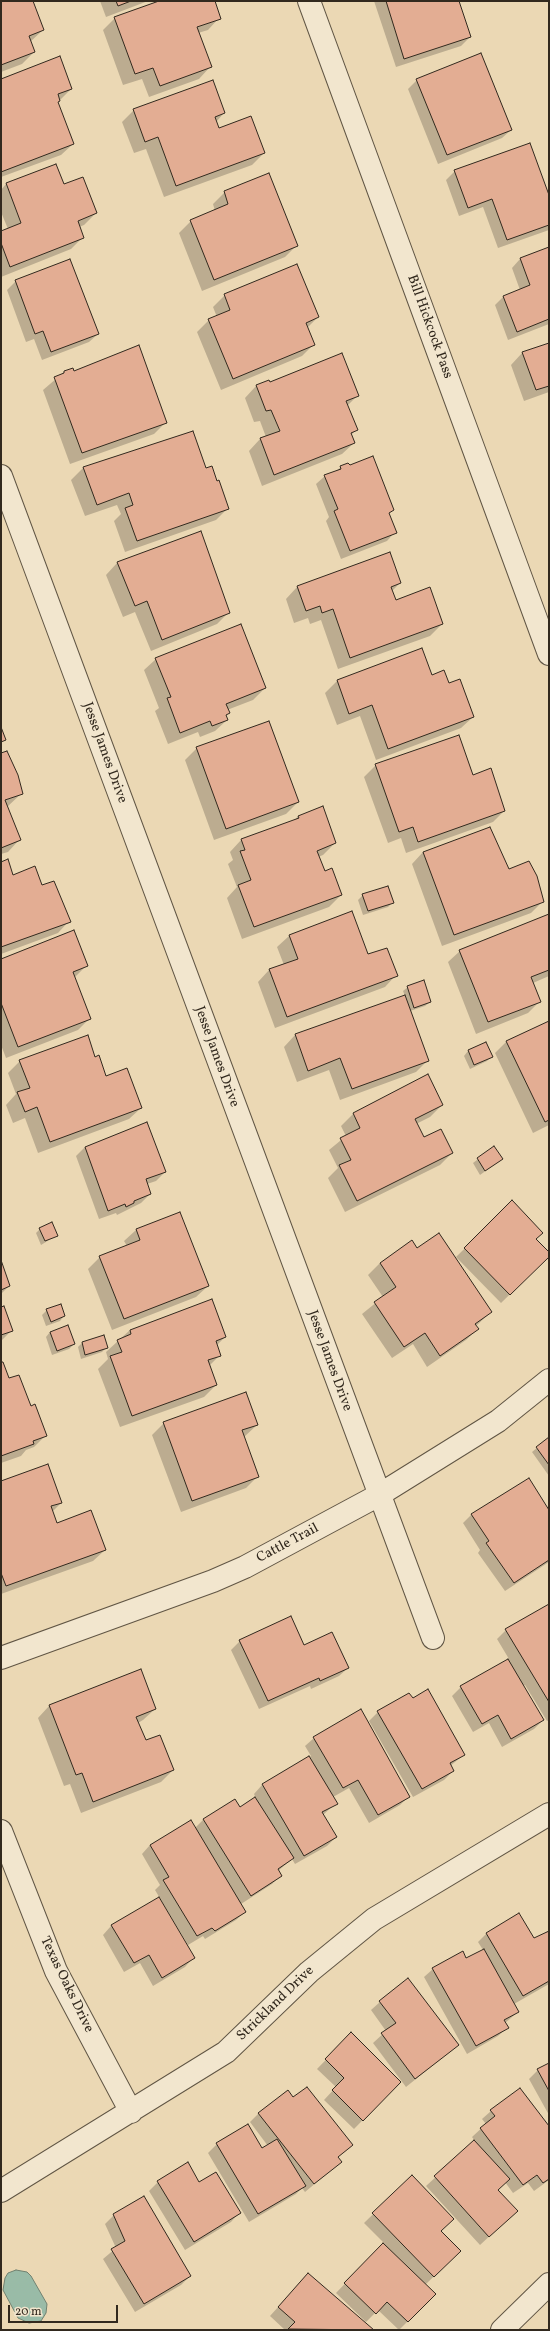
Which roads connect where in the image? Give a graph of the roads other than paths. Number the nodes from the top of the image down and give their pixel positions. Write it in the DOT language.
graph roads {
  1 [pos="309,1"];
  2 [pos="1,476"];
  3 [pos="549,654"];
  4 [pos="549,1380"];
  5 [pos="379,1495"];
  6 [pos="433,1638"];
  7 [pos="1,1658"];
  8 [pos="549,1814"];
  9 [pos="1,1831"];
  10 [pos="131,2112"];
  11 [pos="1,2191"];
  12 [pos="549,2284"];
  13 [pos="502,2330"];
  1 -- 3 [label="street, Bill Hickcock Pass"];
  2 -- 5 [label="street, Jesse James Drive"];
  4 -- 5 [label="street, Cattle Trail"];
  5 -- 6 [label="street, Jesse James Drive"];
  5 -- 7 [label="street, Cattle Trail"];
  8 -- 10 [label="street, Strickland Drive"];
  9 -- 10 [label="street, Texas Oaks Drive"];
  10 -- 11 [label="street, Strickland Drive"];
  12 -- 13 [label="street"];
}
